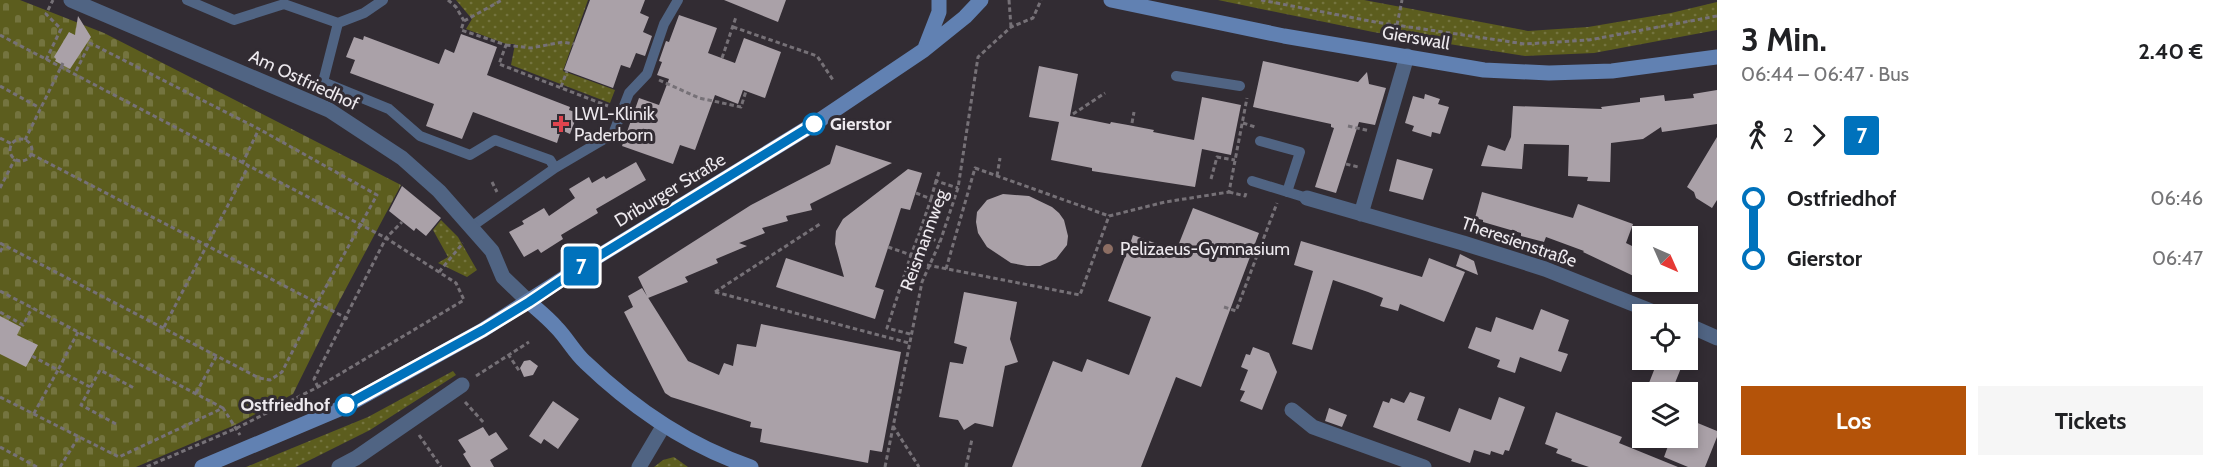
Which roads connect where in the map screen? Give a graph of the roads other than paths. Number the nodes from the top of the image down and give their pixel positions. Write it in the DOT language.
graph roads {
  1 [pos="71,0"];
  2 [pos="187,0"];
  3 [pos="383,0"];
  4 [pos="678,0"];
  5 [pos="939,0"];
  6 [pos="981,0"];
  7 [pos="1111,0"];
  8 [pos="338,23"];
  9 [pos="924,50"];
  10 [pos="1407,56"];
  11 [pos="1717,57"];
  12 [pos="1176,76"];
  13 [pos="1240,86"];
  14 [pos="1260,141"];
  15 [pos="555,168"];
  16 [pos="1252,181"];
  17 [pos="1285,191"];
  18 [pos="1307,198"];
  19 [pos="1361,214"];
  20 [pos="472,228"];
  21 [pos="529,302"];
  22 [pos="1633,304"];
  23 [pos="1698,329"];
  24 [pos="1717,338"];
  25 [pos="462,385"];
  26 [pos="1292,410"];
  27 [pos="664,425"];
  28 [pos="726,462"];
  29 [pos="202,467"];
  30 [pos="339,467"];
  31 [pos="639,467"];
  32 [pos="752,467"];
  33 [pos="1424,467"];
  1 -- 20 [label="street, Am Ostfriedhof"];
  2 -- 8 [label="lane"];
  3 -- 8 [label="lane"];
  4 -- 15 [label="lane"];
  5 -- 9 [label="main road"];
  6 -- 9 [label="main road, Driburger Straße"];
  7 -- 10 [label="main road, Gierswall"];
  8 -- 15 [label="lane"];
  9 -- 21 [label="main road, Driburger Straße"];
  10 -- 11 [label="main road, Gierswall"];
  10 -- 19 [label="street"];
  12 -- 13 [label="lane"];
  14 -- 17 [label="lane"];
  15 -- 20 [label="lane"];
  16 -- 17 [label="lane"];
  17 -- 18 [label="lane"];
  18 -- 19 [label="street, Theresienstraße"];
  19 -- 22 [label="street, Theresienstraße"];
  20 -- 21 [label="street, Am Ostfriedhof"];
  21 -- 27 [label="main road"];
  21 -- 29 [label="main road, Driburger Straße"];
  23 -- 24 [label="street"];
  25 -- 30 [label="street"];
  26 -- 33 [label="street"];
  27 -- 28 [label="main road"];
  27 -- 31 [label="street"];
  28 -- 32 [label="main road"];
}
